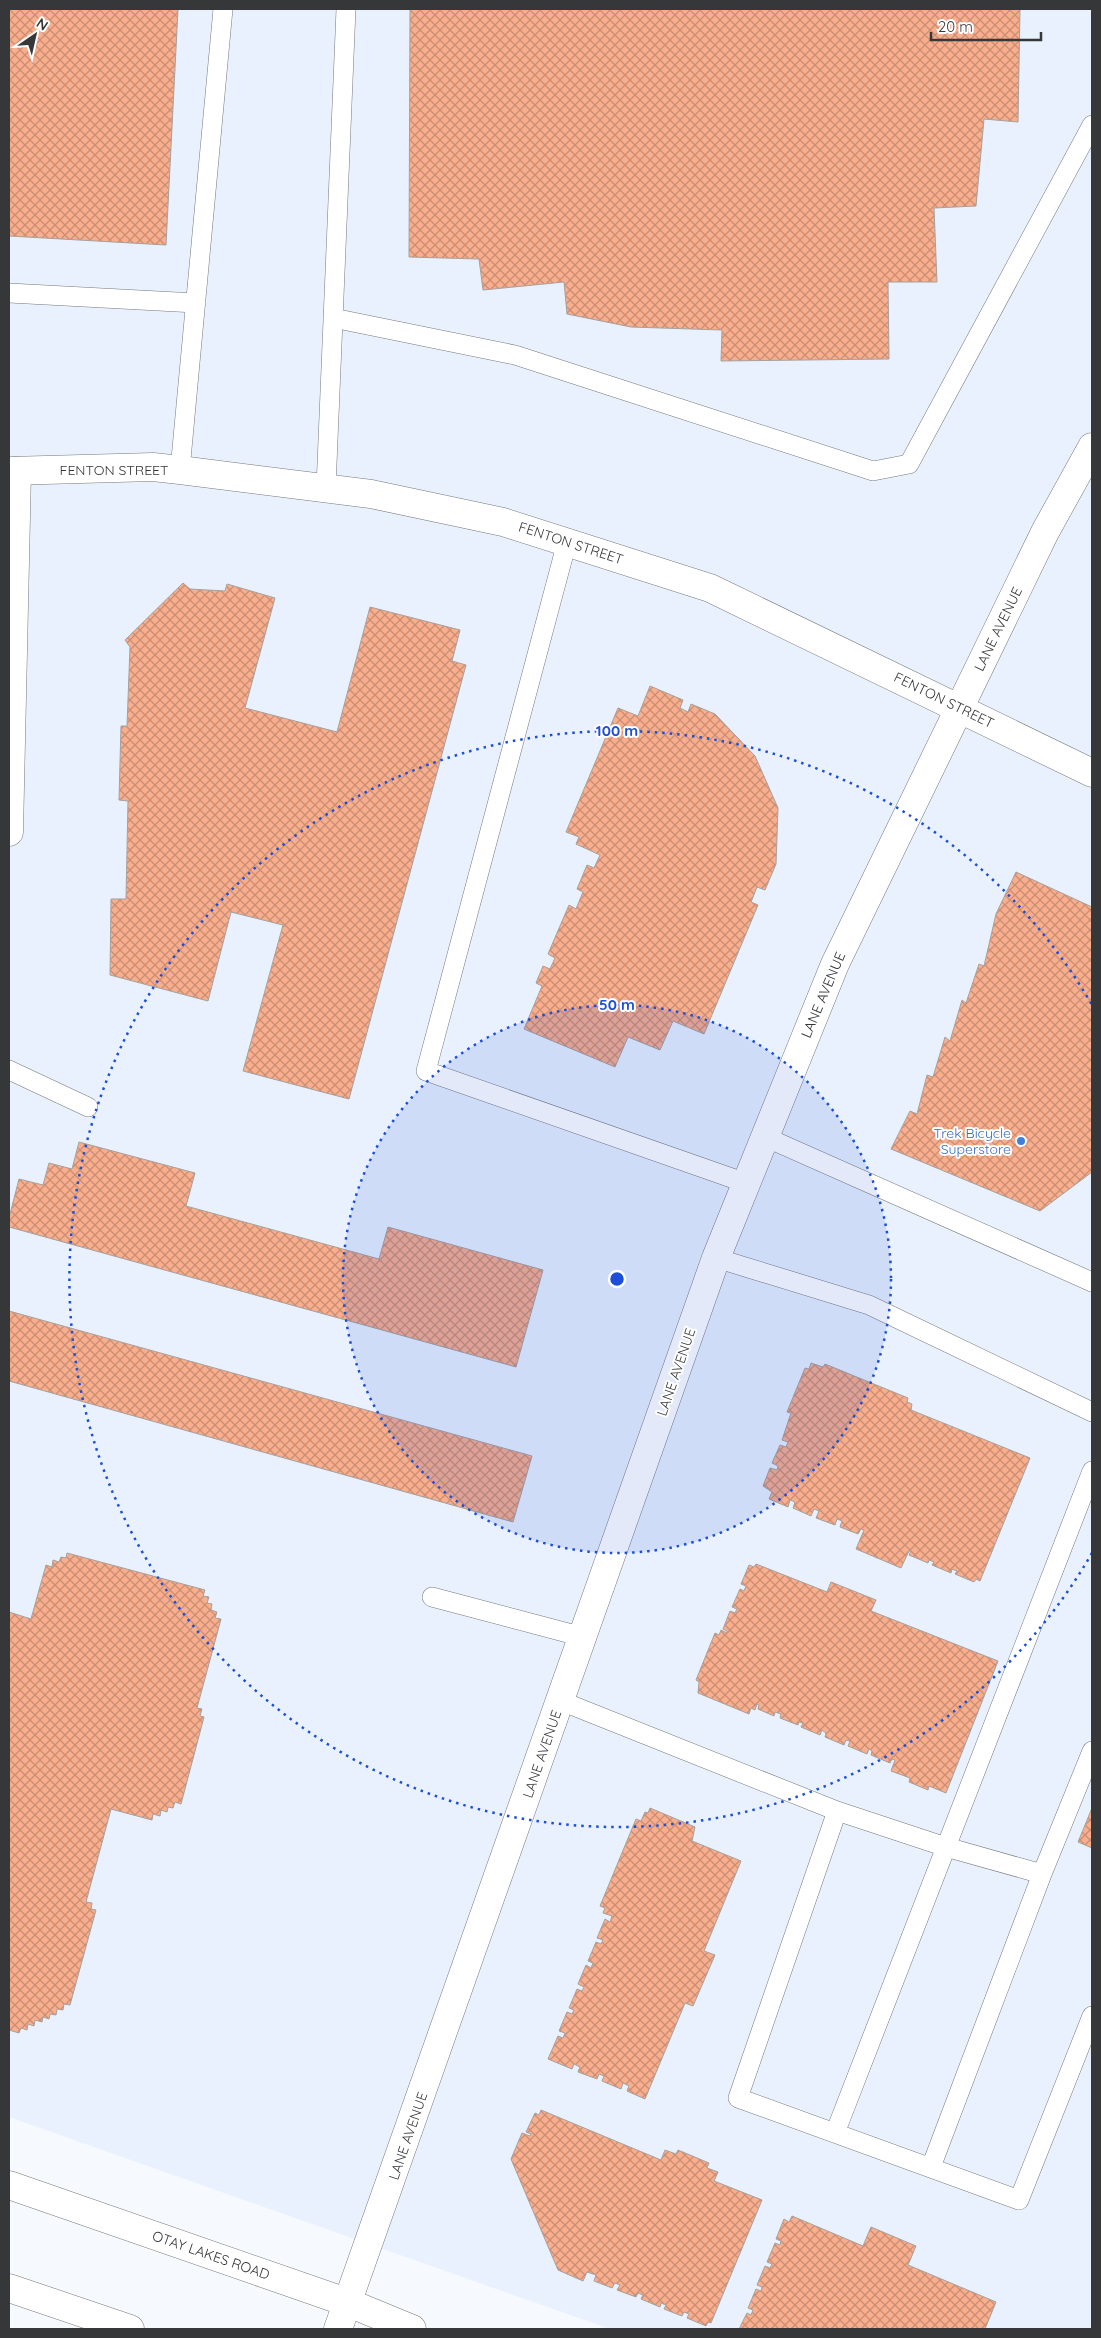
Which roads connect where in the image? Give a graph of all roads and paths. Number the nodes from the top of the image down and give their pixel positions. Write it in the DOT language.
graph roads {
  1 [pos="224,9"];
  2 [pos="346,9"];
  3 [pos="1092,125"];
  4 [pos="9,294"];
  5 [pos="196,303"];
  6 [pos="333,318"];
  7 [pos="1092,447"];
  8 [pos="180,470"];
  9 [pos="13,471"];
  10 [pos="326,488"];
  11 [pos="567,542"];
  12 [pos="960,708"];
  13 [pos="1092,773"];
  14 [pos="9,832"];
  15 [pos="9,1070"];
  16 [pos="88,1107"];
  17 [pos="765,1137"];
  18 [pos="746,1183"];
  19 [pos="716,1258"];
  20 [pos="1092,1282"];
  21 [pos="1092,1412"];
  22 [pos="1092,1472"];
  23 [pos="432,1598"];
  24 [pos="583,1637"];
  25 [pos="561,1701"];
  26 [pos="1092,1751"];
  27 [pos="837,1812"];
  28 [pos="946,1847"];
  29 [pos="1042,1874"];
  30 [pos="1092,2016"];
  31 [pos="835,2133"];
  32 [pos="931,2167"];
  33 [pos="9,2185"];
  34 [pos="9,2288"];
  35 [pos="349,2303"];
  36 [pos="121,2328"];
  37 [pos="338,2329"];
  38 [pos="412,2329"];
  1 -- 5 [label="lane"];
  2 -- 6 [label="lane"];
  3 -- 6 [label="lane"];
  4 -- 5 [label="lane"];
  5 -- 8 [label="lane"];
  6 -- 10 [label="lane"];
  7 -- 12 [label="main road, LANE AVENUE"];
  8 -- 9 [label="main road, FENTON STREET"];
  8 -- 10 [label="main road, FENTON STREET"];
  9 -- 14 [label="main road"];
  10 -- 11 [label="main road, FENTON STREET"];
  11 -- 12 [label="main road, FENTON STREET"];
  11 -- 18 [label="lane"];
  12 -- 13 [label="main road, FENTON STREET"];
  12 -- 17 [label="main road, LANE AVENUE"];
  15 -- 16 [label="lane"];
  17 -- 18 [label="main road, LANE AVENUE"];
  17 -- 20 [label="lane"];
  18 -- 19 [label="main road, LANE AVENUE"];
  19 -- 21 [label="lane"];
  19 -- 24 [label="main road, LANE AVENUE"];
  22 -- 28 [label="lane"];
  23 -- 24 [label="lane"];
  24 -- 25 [label="main road, LANE AVENUE"];
  25 -- 27 [label="lane"];
  25 -- 35 [label="main road, LANE AVENUE"];
  26 -- 29 [label="lane"];
  27 -- 28 [label="lane"];
  27 -- 31 [label="lane"];
  28 -- 29 [label="lane"];
  28 -- 31 [label="lane"];
  29 -- 32 [label="lane"];
  30 -- 32 [label="lane"];
  31 -- 32 [label="lane"];
  33 -- 35 [label="main road, OTAY LAKES ROAD"];
  34 -- 36 [label="main road"];
  35 -- 37 [label="main road, LANE AVENUE"];
  35 -- 38 [label="main road, OTAY LAKES ROAD"];
}
